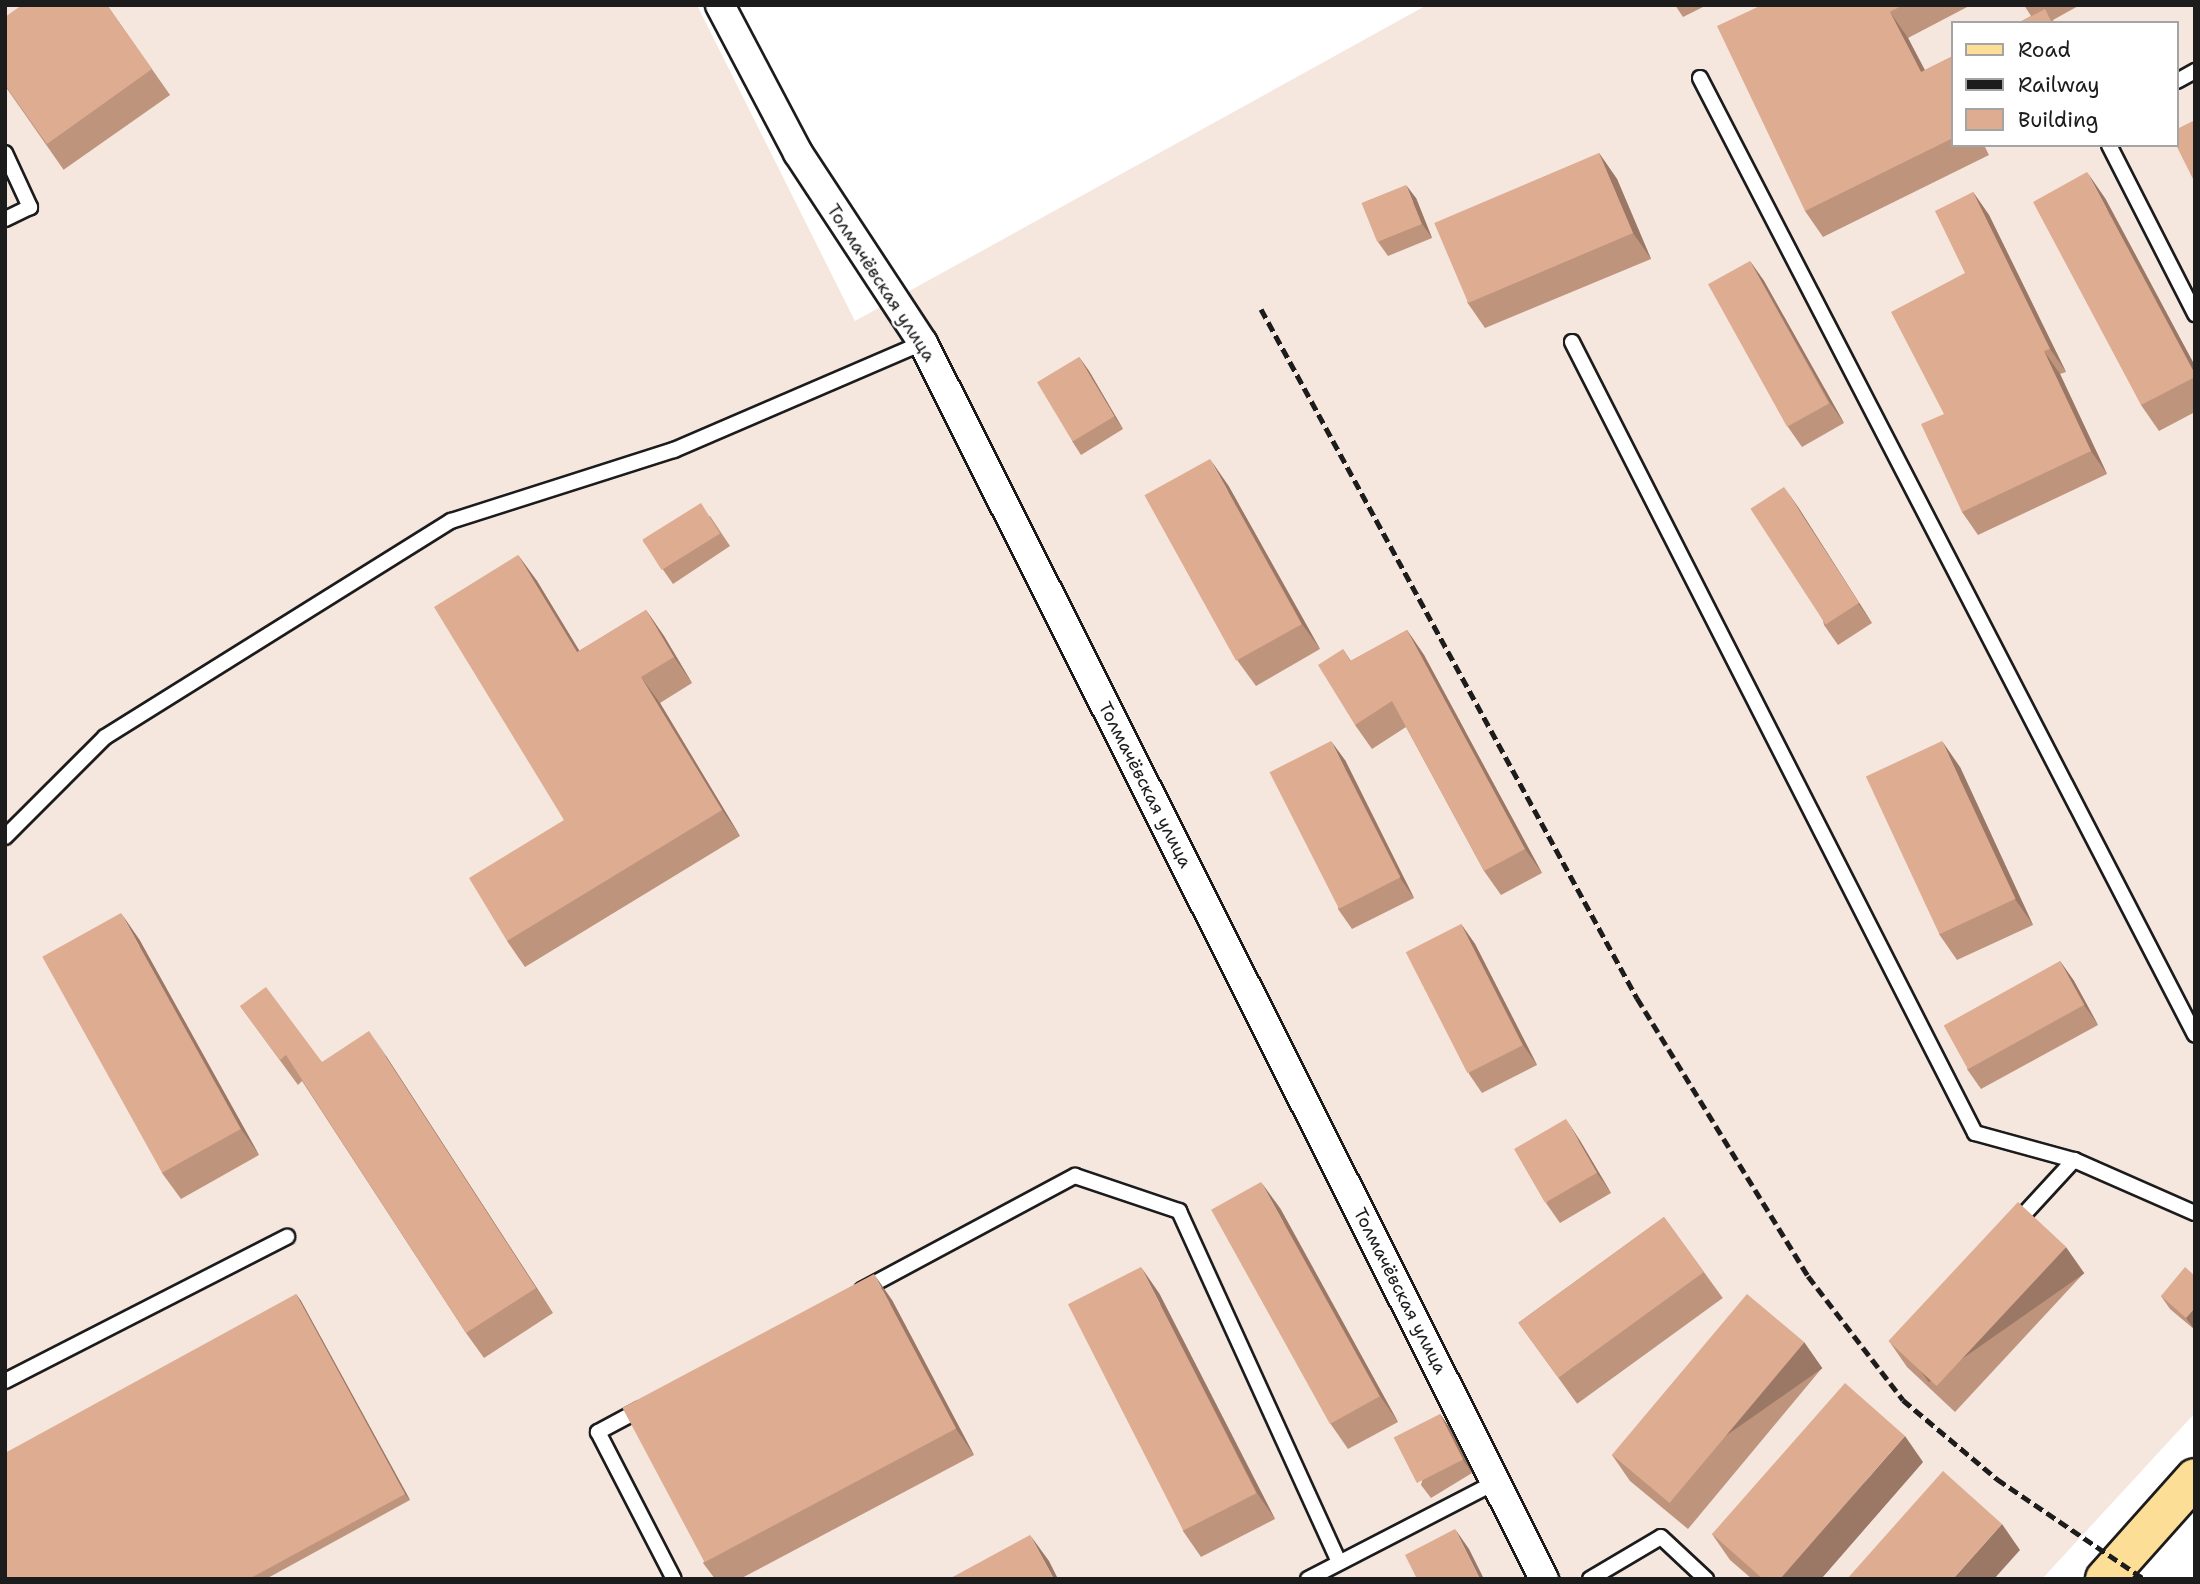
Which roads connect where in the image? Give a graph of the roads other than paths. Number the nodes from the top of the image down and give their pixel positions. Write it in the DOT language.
graph roads {
  1 [pos="720,5"];
  2 [pos="2195,71"];
  3 [pos="1700,78"];
  4 [pos="2179,80"];
  5 [pos="2110,147"];
  6 [pos="5,153"];
  7 [pos="5,219"];
  8 [pos="2195,314"];
  9 [pos="1572,342"];
  10 [pos="923,343"];
  11 [pos="5,837"];
  12 [pos="2195,1035"];
  13 [pos="2074,1160"];
  14 [pos="2195,1213"];
  15 [pos="287,1237"];
  16 [pos="2001,1239"];
  17 [pos="843,1301"];
  18 [pos="5,1381"];
  19 [pos="660,1399"];
  20 [pos="2195,1478"];
  21 [pos="1496,1482"];
  22 [pos="1339,1562"];
  23 [pos="674,1579"];
  24 [pos="1308,1579"];
  25 [pos="1544,1579"];
  26 [pos="1590,1579"];
  27 [pos="1706,1579"];
  28 [pos="2105,1579"];
  1 -- 10 [label="street, Толмачёвская улица"];
  2 -- 4 [label="lane"];
  3 -- 12 [label="lane"];
  5 -- 8 [label="lane"];
  6 -- 7 [label="lane"];
  9 -- 13 [label="lane"];
  10 -- 11 [label="lane"];
  10 -- 21 [label="street, Толмачёвская улица"];
  13 -- 14 [label="lane"];
  13 -- 16 [label="lane"];
  15 -- 18 [label="lane"];
  17 -- 22 [label="lane"];
  19 -- 23 [label="lane"];
  20 -- 28 [label="main road"];
  21 -- 22 [label="lane"];
  21 -- 25 [label="street, Толмачёвская улица"];
  22 -- 24 [label="lane"];
  26 -- 27 [label="lane"];
}
